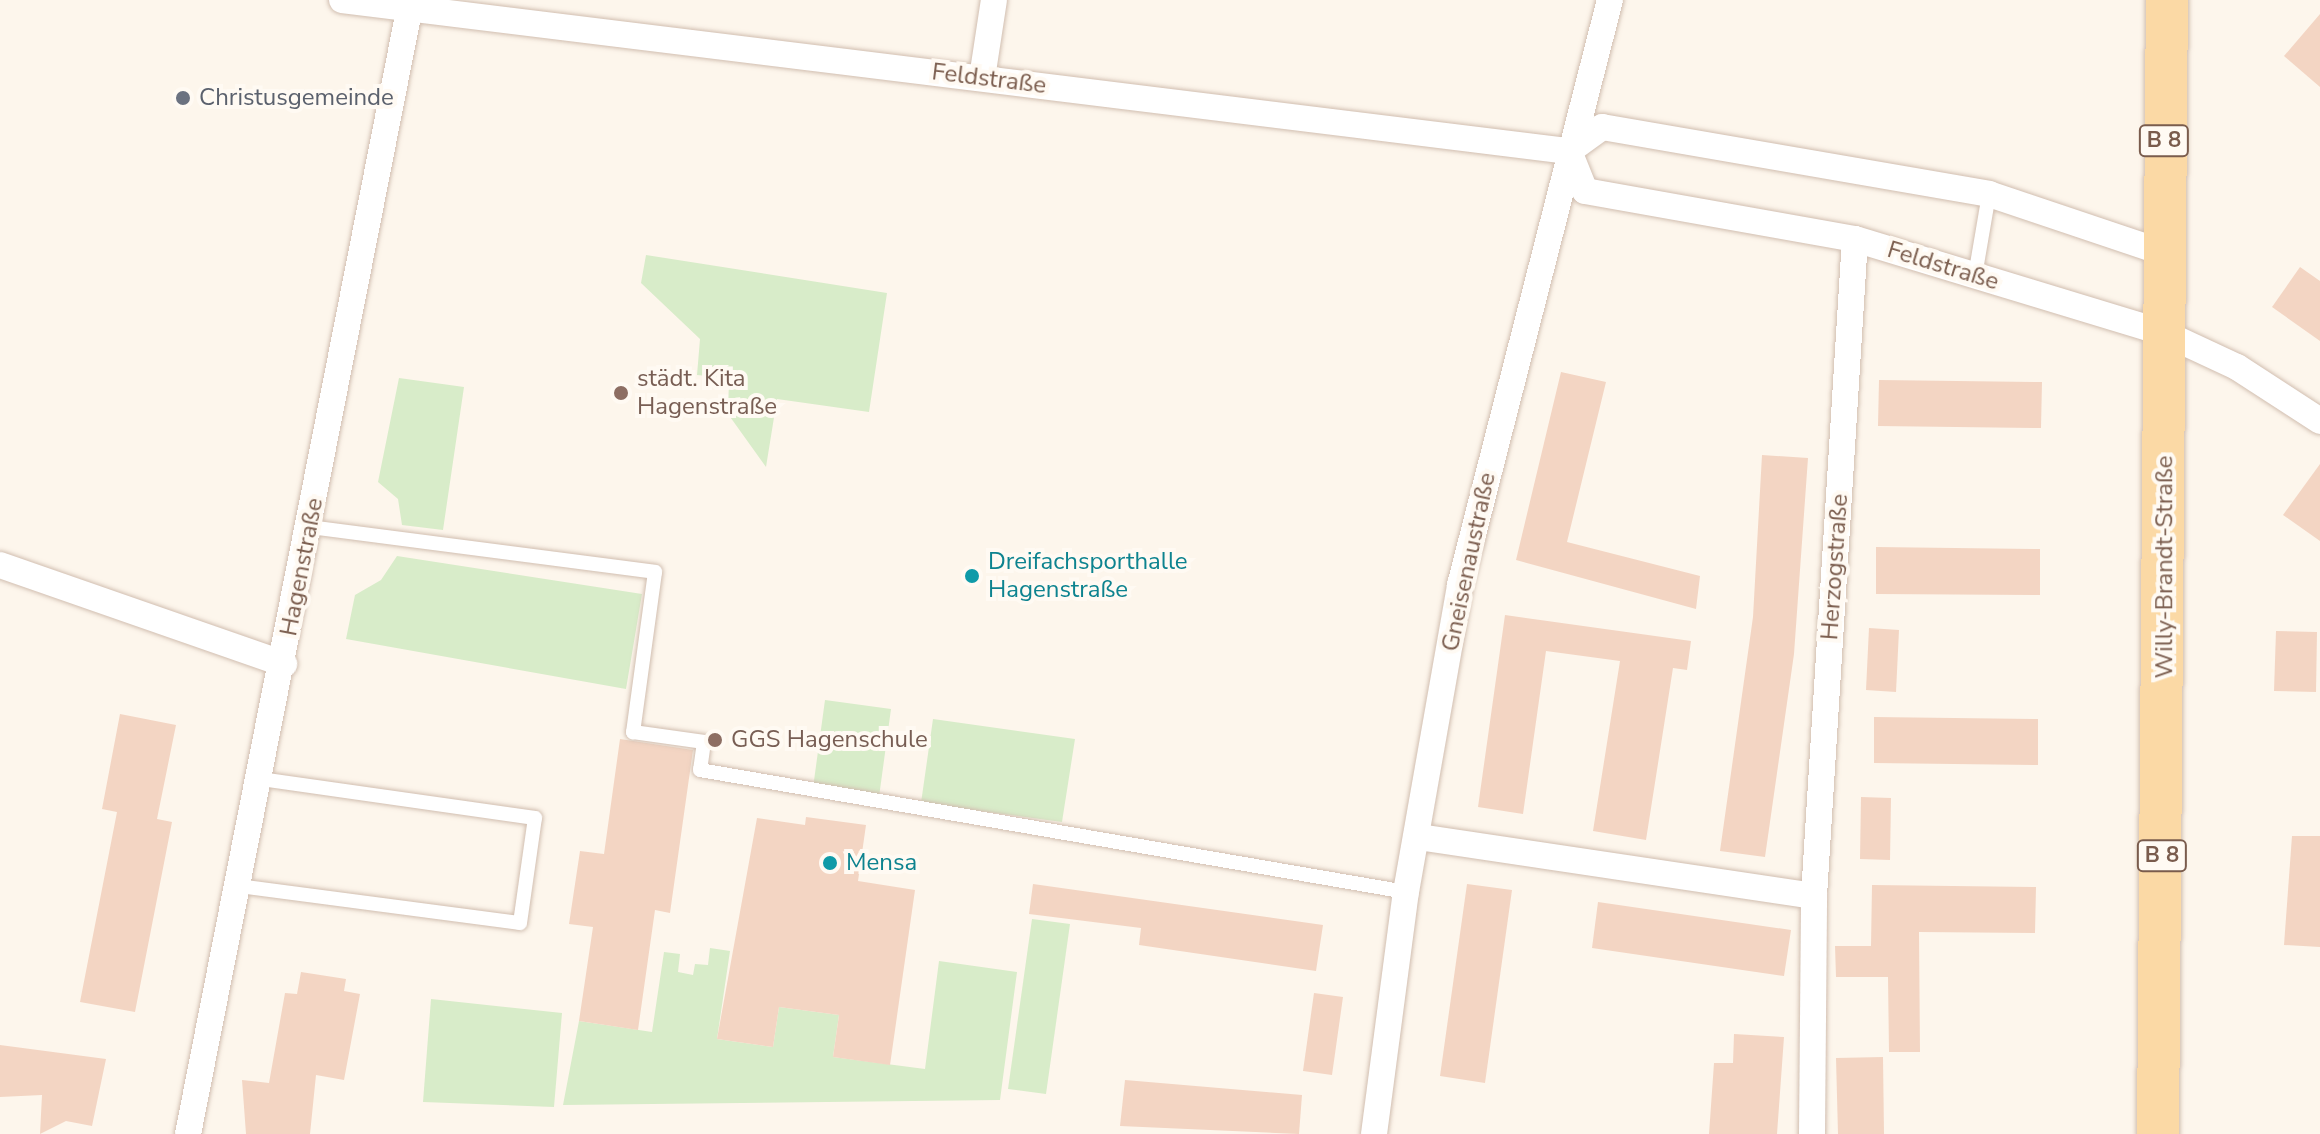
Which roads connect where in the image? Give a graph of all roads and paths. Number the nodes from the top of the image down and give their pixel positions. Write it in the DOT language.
graph roads {
  1 [pos="342,0"];
  2 [pos="994,0"];
  3 [pos="1610,0"];
  4 [pos="2167,0"];
  5 [pos="410,5"];
  6 [pos="982,78"];
  7 [pos="1569,151"];
  8 [pos="1989,194"];
  9 [pos="1855,239"];
  10 [pos="2161,252"];
  11 [pos="1975,276"];
  12 [pos="2164,333"];
  13 [pos="2320,421"];
  14 [pos="310,527"];
  15 [pos="0,565"];
  16 [pos="284,664"];
  17 [pos="260,779"];
  18 [pos="1419,837"];
  19 [pos="239,886"];
  20 [pos="1406,892"];
  21 [pos="1814,896"];
  22 [pos="188,1134"];
  23 [pos="1374,1134"];
  24 [pos="1812,1134"];
  25 [pos="2158,1134"];
  1 -- 5 [label="street, Feldstraße"];
  2 -- 6 [label="street"];
  3 -- 7 [label="street, Gneisenaustraße"];
  4 -- 10 [label="main road, Willy-Brandt-Straße / B 8"];
  5 -- 6 [label="street, Feldstraße"];
  5 -- 14 [label="street, Hagenstraße"];
  6 -- 7 [label="street, Feldstraße"];
  7 -- 8 [label="street"];
  7 -- 9 [label="street, Feldstraße"];
  7 -- 18 [label="street, Gneisenaustraße"];
  8 -- 10 [label="street"];
  8 -- 11 [label="lane"];
  9 -- 11 [label="street, Feldstraße"];
  9 -- 21 [label="street, Herzogstraße"];
  10 -- 12 [label="main road, Willy-Brandt-Straße / B 8"];
  11 -- 12 [label="street, Feldstraße"];
  12 -- 13 [label="street, Feldstraße"];
  12 -- 25 [label="main road, Willy-Brandt-Straße / B 8"];
  14 -- 16 [label="street, Hagenstraße"];
  14 -- 20 [label="lane"];
  15 -- 16 [label="street"];
  16 -- 17 [label="street, Hagenstraße"];
  17 -- 19 [label="street, Hagenstraße"];
  17 -- 19 [label="lane"];
  18 -- 20 [label="street, Gneisenaustraße"];
  18 -- 21 [label="street"];
  19 -- 22 [label="street, Hagenstraße"];
  20 -- 23 [label="street, Gneisenaustraße"];
  21 -- 24 [label="street, Herzogstraße"];
}
